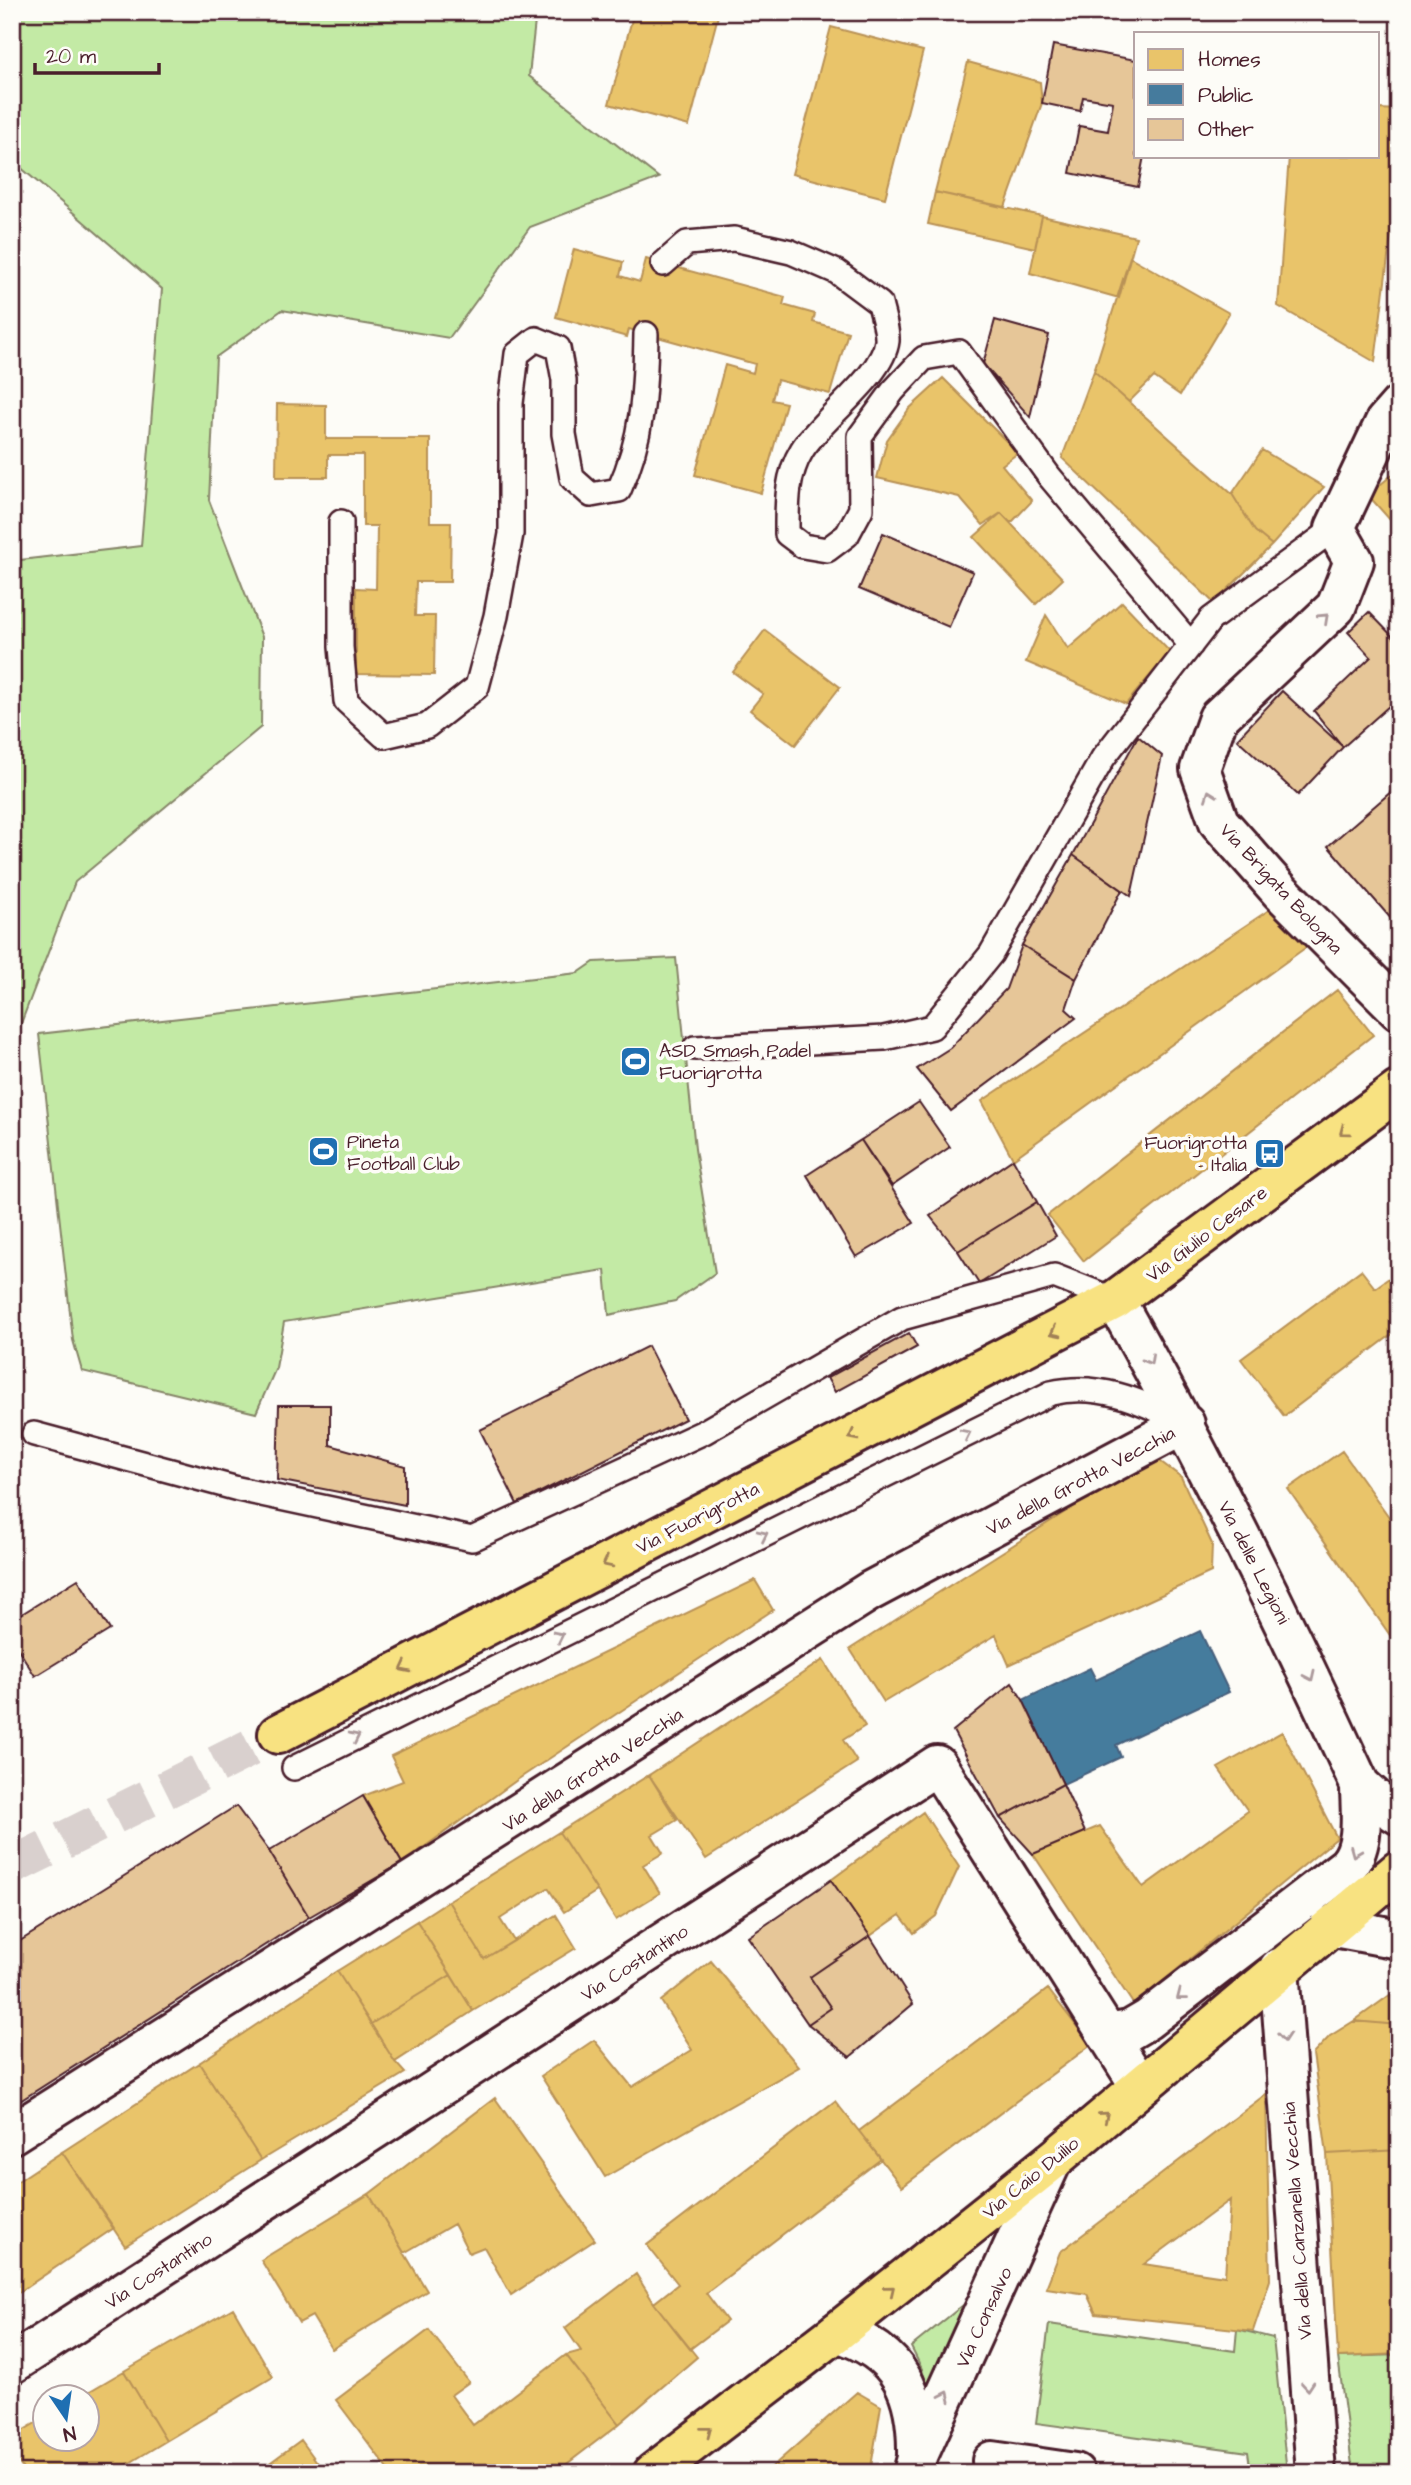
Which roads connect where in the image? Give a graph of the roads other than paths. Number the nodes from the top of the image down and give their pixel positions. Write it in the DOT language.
graph roads {
  1 [pos="663,264"];
  2 [pos="646,334"];
  3 [pos="1399,406"];
  4 [pos="341,522"];
  5 [pos="1335,528"];
  6 [pos="1191,645"];
  7 [pos="1399,1010"];
  8 [pos="695,1048"];
  9 [pos="1399,1090"];
  10 [pos="1115,1300"];
  11 [pos="1185,1424"];
  12 [pos="34,1433"];
  13 [pos="278,1734"];
  14 [pos="294,1768"];
  15 [pos="1360,1785"];
  16 [pos="1399,1815"];
  17 [pos="1399,1870"];
  18 [pos="1329,1926"];
  19 [pos="1399,1939"];
  20 [pos="1279,1968"];
  21 [pos="1108,2034"];
  22 [pos="1140,2085"];
  23 [pos="12,2134"];
  24 [pos="1052,2161"];
  25 [pos="837,2332"];
  26 [pos="12,2364"];
  27 [pos="992,2461"];
  28 [pos="915,2466"];
  29 [pos="653,2473"];
  30 [pos="1075,2473"];
  31 [pos="1316,2473"];
  1 -- 6 [label="lane"];
  2 -- 4 [label="lane"];
  3 -- 5 [label="street"];
  5 -- 6 [label="lane"];
  7 -- 5 [label="street, Via Brigata Bologna, one-way"];
  6 -- 8 [label="lane"];
  9 -- 10 [label="main road, Via Giulio Cesare, one-way"];
  10 -- 11 [label="street, Via delle Legioni, one-way"];
  10 -- 12 [label="lane"];
  10 -- 13 [label="main road, Via Fuorigrotta, one-way"];
  14 -- 11 [label="lane, one-way"];
  11 -- 15 [label="street, Via delle Legioni, one-way"];
  11 -- 23 [label="street, Via della Grotta Vecchia"];
  15 -- 16 [label="street, Via delle Legioni"];
  15 -- 21 [label="street, one-way"];
  17 -- 18 [label="main road, Via Caio Duilio"];
  18 -- 19 [label="street"];
  18 -- 20 [label="main road, Via Caio Duilio"];
  20 -- 22 [label="main road, Via Caio Duilio"];
  20 -- 31 [label="street, Via della Canzanella Vecchia, one-way"];
  21 -- 22 [label="street, Via Costantino"];
  21 -- 26 [label="street, Via Costantino"];
  24 -- 22 [label="main road, Via Caio Duilio, one-way"];
  25 -- 24 [label="main road, Via Caio Duilio, one-way"];
  28 -- 24 [label="street, Via Consalvo, one-way"];
  25 -- 28 [label="street"];
  29 -- 25 [label="main road, Via Caio Duilio, one-way"];
  27 -- 30 [label="street"];
}
